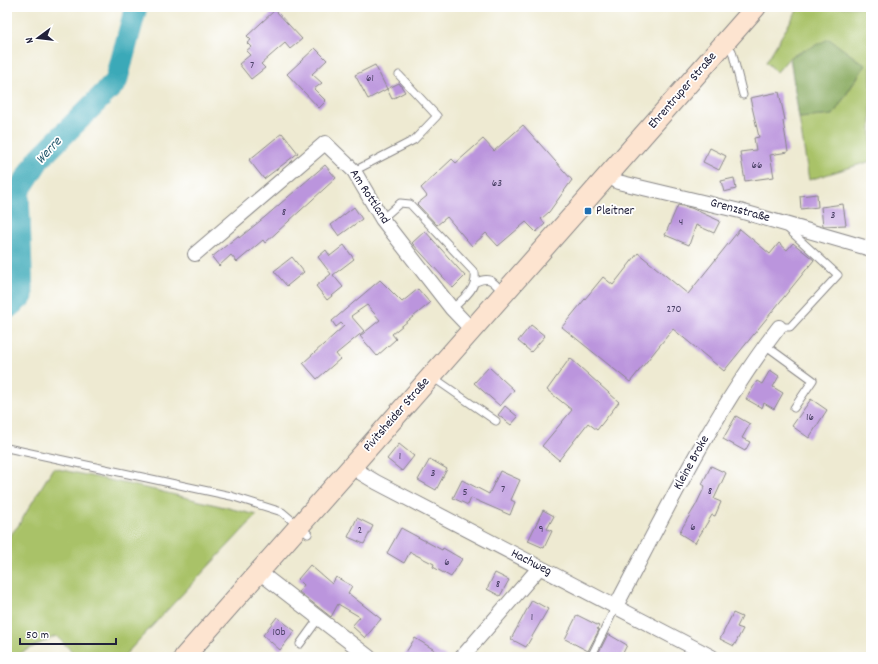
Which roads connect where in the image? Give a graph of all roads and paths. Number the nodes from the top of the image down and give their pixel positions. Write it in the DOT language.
graph roads {
  1 [pos="756,7"];
  2 [pos="725,43"];
  3 [pos="399,75"];
  4 [pos="743,96"];
  5 [pos="354,171"];
  6 [pos="609,174"];
  7 [pos="382,219"];
  8 [pos="781,222"];
  9 [pos="871,249"];
  10 [pos="195,254"];
  11 [pos="476,282"];
  12 [pos="504,293"];
  13 [pos="452,309"];
  14 [pos="779,327"];
  15 [pos="474,332"];
  16 [pos="765,345"];
  17 [pos="431,376"];
  18 [pos="794,408"];
  19 [pos="496,421"];
  20 [pos="7,448"];
  21 [pos="353,465"];
  22 [pos="303,531"];
  23 [pos="539,568"];
  24 [pos="259,572"];
  25 [pos="616,606"];
  26 [pos="319,618"];
  27 [pos="300,644"];
  28 [pos="184,657"];
  29 [pos="369,657"];
  30 [pos="462,657"];
  31 [pos="591,657"];
  32 [pos="712,657"];
  1 -- 2 [label="main road, Ehrentruper Straße"];
  2 -- 4 [label="lane"];
  2 -- 6 [label="main road, Ehrentruper Straße"];
  3 -- 5 [label="lane"];
  5 -- 7 [label="street, Am Rottland"];
  5 -- 10 [label="street, Am Rottland"];
  6 -- 8 [label="street, Grenzstraße"];
  6 -- 12 [label="main road, Pivitsheider Straße"];
  7 -- 11 [label="lane"];
  7 -- 13 [label="street, Am Rottland"];
  8 -- 9 [label="street, Grenzstraße"];
  8 -- 14 [label="lane"];
  11 -- 12 [label="lane"];
  11 -- 13 [label="lane"];
  12 -- 15 [label="main road, Pivitsheider Straße"];
  13 -- 15 [label="street, Am Rottland"];
  14 -- 16 [label="street, Kleine Broke"];
  15 -- 17 [label="main road, Pivitsheider Straße"];
  16 -- 18 [label="lane"];
  16 -- 25 [label="street, Kleine Broke"];
  17 -- 19 [label="lane"];
  17 -- 21 [label="main road, Pivitsheider Straße"];
  20 -- 22 [label="lane"];
  21 -- 22 [label="main road, Pivitsheider Straße"];
  21 -- 23 [label="street, Hachweg"];
  22 -- 24 [label="main road, Pivitsheider Straße"];
  23 -- 25 [label="street, Hachweg"];
  23 -- 30 [label="street"];
  24 -- 26 [label="street"];
  24 -- 28 [label="main road, Pivitsheider Straße"];
  25 -- 31 [label="lane"];
  25 -- 32 [label="street, Hachweg"];
  26 -- 27 [label="lane"];
  26 -- 29 [label="street"];
}
